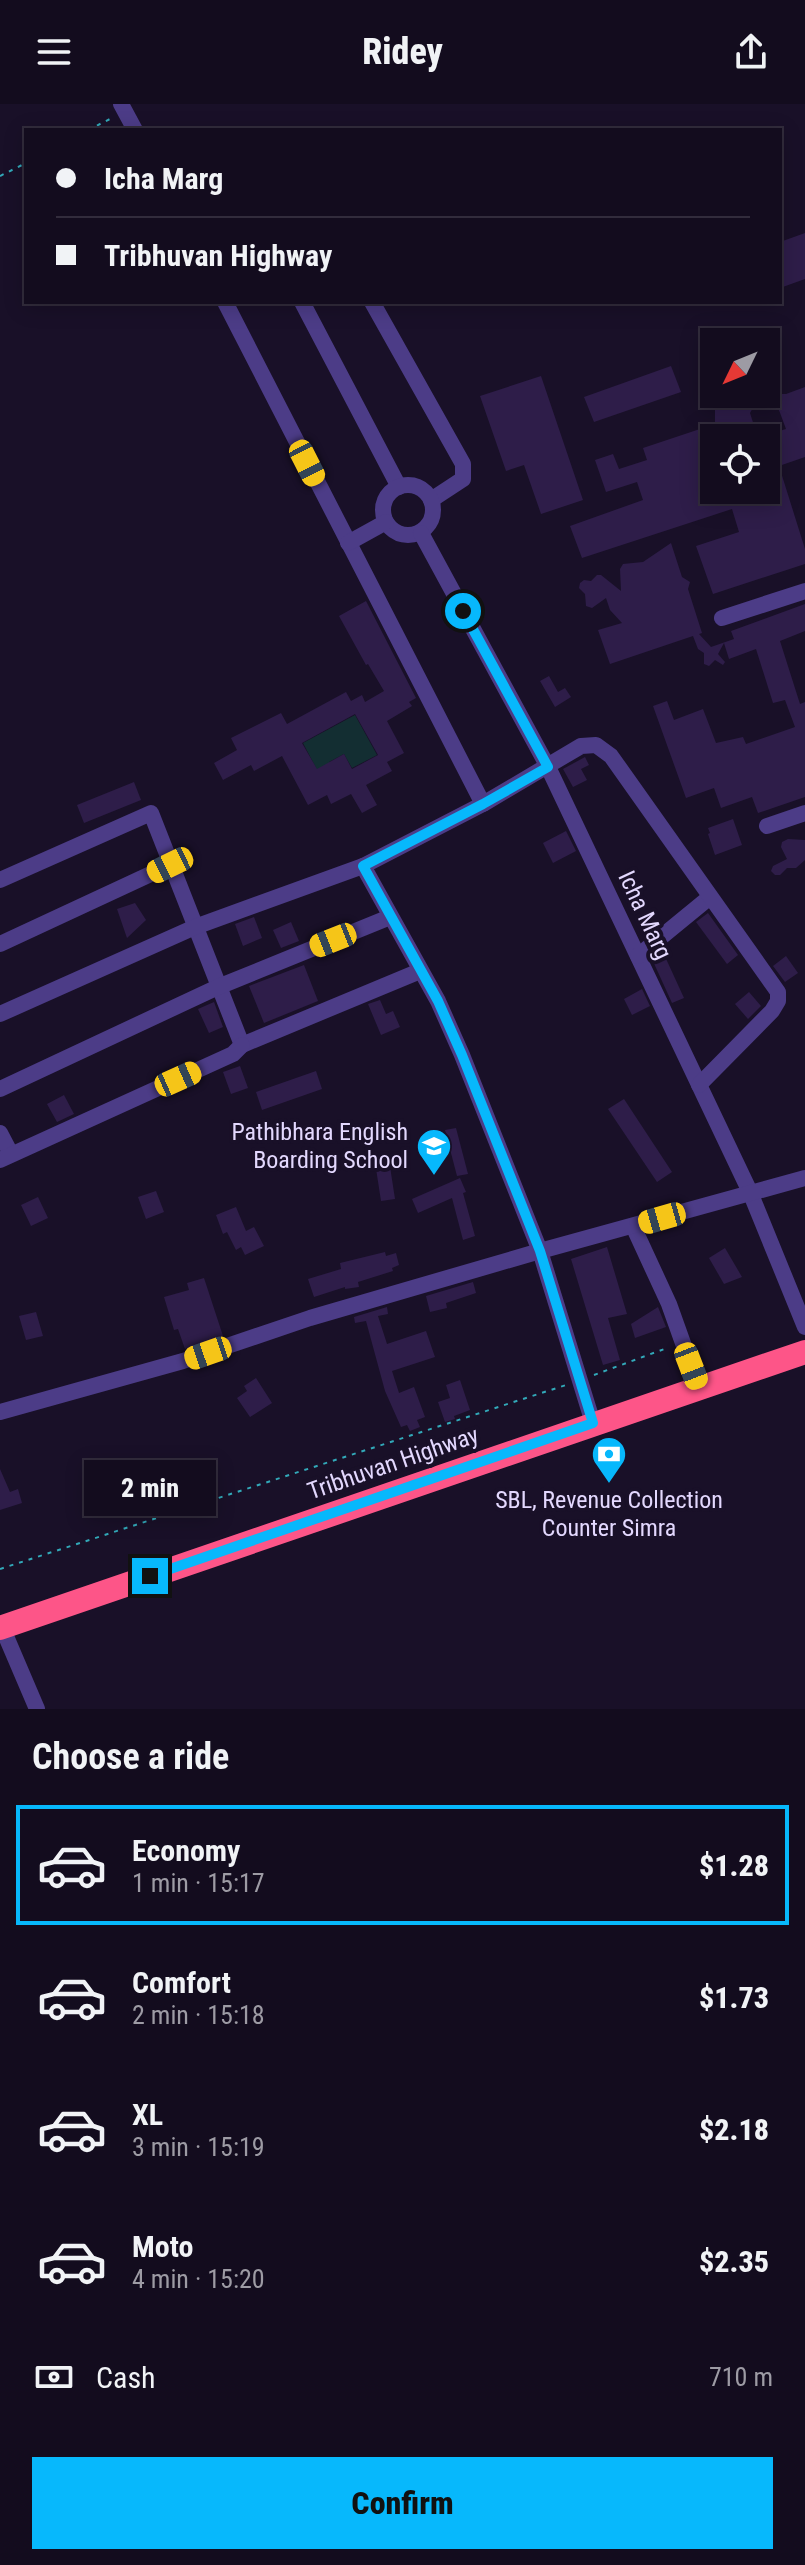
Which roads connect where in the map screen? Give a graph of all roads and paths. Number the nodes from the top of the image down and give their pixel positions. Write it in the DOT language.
graph roads {
  1 [pos="123,107"];
  2 [pos="91,128"];
  3 [pos="134,128"];
  4 [pos="24,164"];
  5 [pos="0,176"];
  6 [pos="226,304"];
  7 [pos="303,304"];
  8 [pos="373,304"];
  9 [pos="399,487"];
  10 [pos="431,500"];
  11 [pos="386,522"];
  12 [pos="421,533"];
  13 [pos="348,543"];
  14 [pos="805,591"];
  15 [pos="722,618"];
  16 [pos="548,767"];
  17 [pos="483,804"];
  18 [pos="805,813"];
  19 [pos="767,826"];
  20 [pos="170,865"];
  21 [pos="363,866"];
  22 [pos="0,880"];
  23 [pos="710,897"];
  24 [pos="390,917"];
  25 [pos="195,927"];
  26 [pos="0,944"];
  27 [pos="638,956"];
  28 [pos="420,971"];
  29 [pos="218,987"];
  30 [pos="0,1014"];
  31 [pos="242,1045"];
  32 [pos="699,1085"];
  33 [pos="0,1089"];
  34 [pos="0,1133"];
  35 [pos="5,1157"];
  36 [pos="805,1178"];
  37 [pos="750,1192"];
  38 [pos="633,1226"];
  39 [pos="540,1251"];
  40 [pos="805,1327"];
  41 [pos="682,1343"];
  42 [pos="805,1352"];
  43 [pos="579,1380"];
  44 [pos="699,1388"];
  45 [pos="0,1412"];
  46 [pos="593,1423"];
  47 [pos="0,1569"];
  48 [pos="1,1628"];
  49 [pos="37,1709"];
  1 -- 2 [label="path"];
  1 -- 3 [label="street"];
  4 -- 5 [label="path"];
  6 -- 13 [label="street"];
  7 -- 9 [label="street"];
  8 -- 10 [label="street"];
  9 -- 10 [label="street"];
  9 -- 11 [label="street"];
  10 -- 12 [label="street"];
  11 -- 12 [label="street"];
  11 -- 13 [label="street"];
  12 -- 16 [label="street, Icha Marg"];
  13 -- 17 [label="street"];
  14 -- 15 [label="street"];
  16 -- 17 [label="street"];
  16 -- 23 [label="street"];
  16 -- 27 [label="street, Icha Marg"];
  17 -- 21 [label="street"];
  18 -- 19 [label="street"];
  20 -- 22 [label="street"];
  20 -- 25 [label="street"];
  20 -- 26 [label="street"];
  21 -- 24 [label="street"];
  21 -- 25 [label="street"];
  23 -- 27 [label="street"];
  23 -- 32 [label="street"];
  24 -- 28 [label="street"];
  24 -- 29 [label="street"];
  25 -- 29 [label="street"];
  25 -- 30 [label="street"];
  27 -- 32 [label="street, Icha Marg"];
  28 -- 31 [label="street"];
  28 -- 39 [label="street"];
  29 -- 31 [label="street"];
  29 -- 33 [label="street"];
  31 -- 35 [label="street"];
  32 -- 37 [label="street, Icha Marg"];
  34 -- 35 [label="street"];
  36 -- 37 [label="street"];
  37 -- 38 [label="street"];
  37 -- 40 [label="street, Icha Marg"];
  38 -- 39 [label="street"];
  38 -- 41 [label="street"];
  39 -- 43 [label="street"];
  39 -- 45 [label="street"];
  41 -- 43 [label="path"];
  41 -- 44 [label="street"];
  42 -- 44 [label="highway, Tribhuvan Highway"];
  43 -- 46 [label="street"];
  43 -- 47 [label="path"];
  44 -- 46 [label="highway, Tribhuvan Highway"];
  46 -- 48 [label="highway, Tribhuvan Highway"];
  48 -- 49 [label="street"];
}
